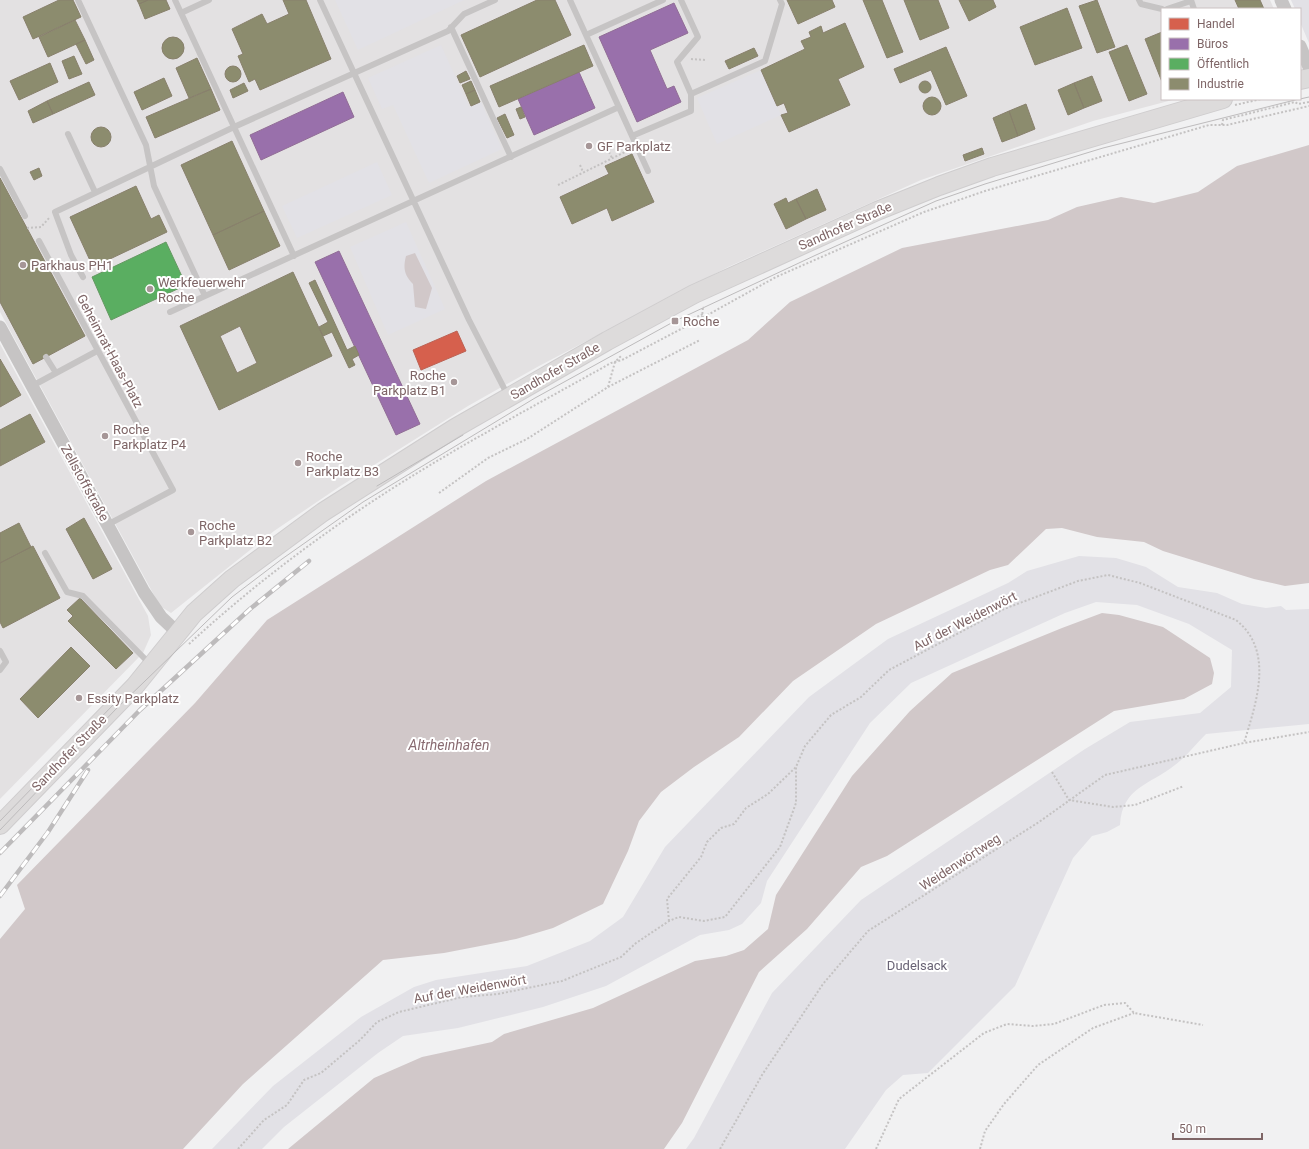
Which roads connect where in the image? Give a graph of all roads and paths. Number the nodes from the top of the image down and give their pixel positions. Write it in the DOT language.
graph roads {
  1 [pos="78,0"];
  2 [pos="175,0"];
  3 [pos="209,0"];
  4 [pos="320,0"];
  5 [pos="495,0"];
  6 [pos="570,0"];
  7 [pos="664,0"];
  8 [pos="682,0"];
  9 [pos="780,0"];
  10 [pos="1139,0"];
  11 [pos="1191,0"];
  12 [pos="1170,8"];
  13 [pos="1161,10"];
  14 [pos="181,13"];
  15 [pos="451,28"];
  16 [pos="586,35"];
  17 [pos="1301,48"];
  18 [pos="684,54"];
  19 [pos="706,60"];
  20 [pos="1309,67"];
  21 [pos="354,73"];
  22 [pos="691,94"];
  23 [pos="1220,100"];
  24 [pos="1309,102"];
  25 [pos="1309,106"];
  26 [pos="619,107"];
  27 [pos="1222,125"];
  28 [pos="234,127"];
  29 [pos="68,134"];
  30 [pos="632,136"];
  31 [pos="637,146"];
  32 [pos="609,152"];
  33 [pos="511,157"];
  34 [pos="612,158"];
  35 [pos="580,165"];
  36 [pos="150,166"];
  37 [pos="0,169"];
  38 [pos="648,171"];
  39 [pos="583,172"];
  40 [pos="558,184"];
  41 [pos="95,192"];
  42 [pos="414,201"];
  43 [pos="55,212"];
  44 [pos="25,216"];
  45 [pos="27,228"];
  46 [pos="39,241"];
  47 [pos="294,256"];
  48 [pos="83,277"];
  49 [pos="205,296"];
  50 [pos="170,312"];
  51 [pos="703,314"];
  52 [pos="690,320"];
  53 [pos="0,327"];
  54 [pos="700,340"];
  55 [pos="97,351"];
  56 [pos="621,356"];
  57 [pos="46,357"];
  58 [pos="615,362"];
  59 [pos="56,373"];
  60 [pos="32,386"];
  61 [pos="608,387"];
  62 [pos="509,398"];
  63 [pos="439,493"];
  64 [pos="107,525"];
  65 [pos="45,554"];
  66 [pos="183,639"];
  67 [pos="0,651"];
  68 [pos="152,666"];
  69 [pos="0,670"];
  70 [pos="1309,732"];
  71 [pos="1244,743"];
  72 [pos="796,767"];
  73 [pos="1052,772"];
  74 [pos="1184,786"];
  75 [pos="1069,800"];
  76 [pos="0,825"];
  77 [pos="669,920"];
  78 [pos="1134,1014"];
  79 [pos="1203,1025"];
  80 [pos="238,1149"];
  81 [pos="720,1149"];
  82 [pos="876,1149"];
  83 [pos="980,1149"];
  1 -- 36 [label="lane"];
  2 -- 14 [label="lane"];
  3 -- 14 [label="lane"];
  4 -- 21 [label="lane"];
  5 -- 15 [label="lane"];
  6 -- 16 [label="lane"];
  7 -- 16 [label="lane"];
  8 -- 18 [label="lane"];
  9 -- 22 [label="lane"];
  10 -- 13 [label="lane"];
  11 -- 12 [label="lane"];
  14 -- 28 [label="lane"];
  15 -- 21 [label="lane"];
  15 -- 33 [label="lane"];
  16 -- 26 [label="lane"];
  17 -- 20 [label="street"];
  18 -- 19 [label="path"];
  18 -- 22 [label="lane"];
  21 -- 28 [label="lane"];
  21 -- 42 [label="lane"];
  22 -- 30 [label="lane"];
  23 -- 62 [label="street, Sandhofer Straße"];
  24 -- 27 [label="path"];
  25 -- 27 [label="path"];
  26 -- 30 [label="lane"];
  26 -- 33 [label="lane"];
  27 -- 58 [label="path"];
  28 -- 36 [label="lane"];
  28 -- 47 [label="lane"];
  29 -- 41 [label="lane"];
  30 -- 31 [label="lane"];
  31 -- 34 [label="path"];
  31 -- 38 [label="lane"];
  32 -- 34 [label="path"];
  33 -- 42 [label="lane"];
  34 -- 39 [label="path"];
  35 -- 39 [label="path"];
  36 -- 41 [label="lane"];
  36 -- 49 [label="lane"];
  37 -- 44 [label="lane"];
  39 -- 40 [label="path"];
  41 -- 43 [label="lane"];
  42 -- 47 [label="lane"];
  42 -- 62 [label="lane"];
  43 -- 45 [label="path"];
  43 -- 48 [label="lane"];
  46 -- 55 [label="lane, Geheimrat-Haas-Platz"];
  47 -- 49 [label="lane"];
  49 -- 50 [label="lane"];
  51 -- 52 [label="path"];
  53 -- 60 [label="street, Zellstoffstraße"];
  54 -- 61 [label="path"];
  55 -- 59 [label="lane"];
  55 -- 64 [label="lane, Geheimrat-Haas-Platz"];
  56 -- 58 [label="path"];
  57 -- 59 [label="lane"];
  58 -- 61 [label="path"];
  58 -- 66 [label="path"];
  59 -- 60 [label="lane"];
  60 -- 64 [label="street, Zellstoffstraße"];
  61 -- 63 [label="path"];
  62 -- 66 [label="street, Sandhofer Straße"];
  64 -- 66 [label="street, Zellstoffstraße"];
  65 -- 68 [label="lane"];
  66 -- 68 [label="street, Sandhofer Straße"];
  67 -- 69 [label="lane"];
  68 -- 76 [label="street, Sandhofer Straße"];
  70 -- 71 [label="path, Weidenwörtweg"];
  71 -- 72 [label="path, Auf der Weidenwört"];
  71 -- 75 [label="path, Weidenwörtweg"];
  72 -- 77 [label="path, Auf der Weidenwört"];
  72 -- 77 [label="path, Auf der Weidenwört"];
  73 -- 75 [label="path"];
  74 -- 75 [label="path"];
  75 -- 81 [label="path, Weidenwörtweg"];
  77 -- 80 [label="path, Auf der Weidenwört"];
  78 -- 79 [label="path"];
  78 -- 82 [label="path"];
  78 -- 83 [label="path"];
}
